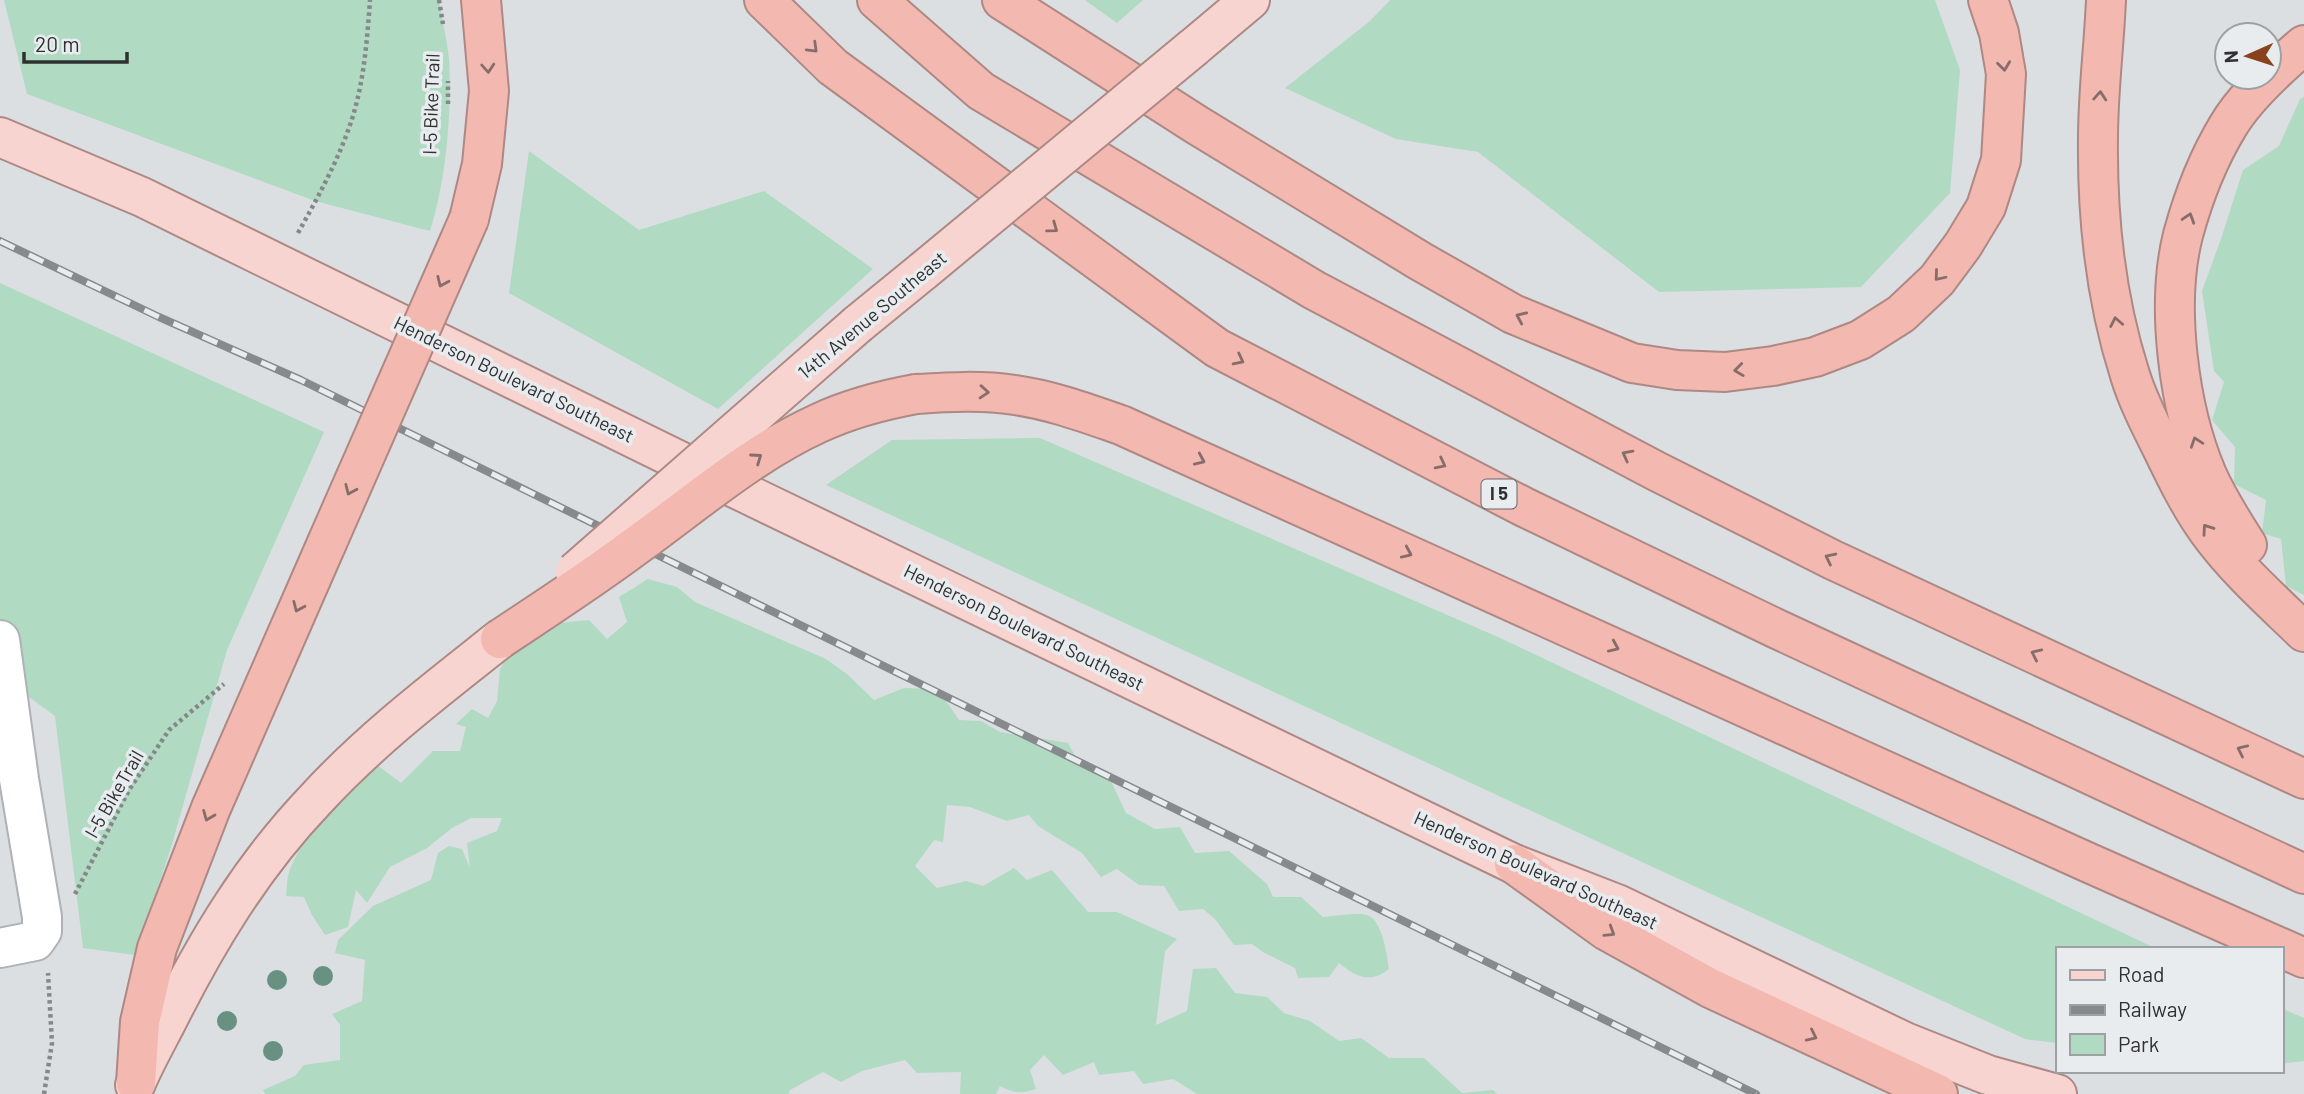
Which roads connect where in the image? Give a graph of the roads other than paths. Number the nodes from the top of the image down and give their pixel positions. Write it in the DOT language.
graph roads {
  1 [pos="481,0"];
  2 [pos="764,0"];
  3 [pos="877,0"];
  4 [pos="1002,0"];
  5 [pos="1250,0"];
  6 [pos="1988,0"];
  7 [pos="2106,0"];
  8 [pos="2304,45"];
  9 [pos="0,137"];
  10 [pos="2304,630"];
  11 [pos="500,639"];
  12 [pos="0,640"];
  13 [pos="2304,779"];
  14 [pos="1514,864"];
  15 [pos="2304,874"];
  16 [pos="22,941"];
  17 [pos="2279,947"];
  18 [pos="2283,949"];
  19 [pos="2304,958"];
  20 [pos="134,1088"];
  21 [pos="1938,1094"];
  22 [pos="2057,1094"];
  1 -- 20 [label="highway, one-way, bridge"];
  2 -- 15 [label="highway, I 5, one-way"];
  13 -- 3 [label="highway, one-way"];
  6 -- 4 [label="highway, one-way"];
  5 -- 11 [label="main road, 14th Avenue Southeast, bridge"];
  10 -- 7 [label="highway, one-way"];
  10 -- 8 [label="highway, one-way"];
  9 -- 14 [label="main road, Henderson Boulevard Southeast"];
  11 -- 17 [label="highway, one-way, bridge"];
  11 -- 20 [label="main road, 14th Avenue Southeast"];
  12 -- 16 [label="street"];
  14 -- 21 [label="highway, one-way"];
  14 -- 22 [label="main road, Henderson Boulevard Southeast"];
  18 -- 19 [label="highway, one-way, bridge"];
}
